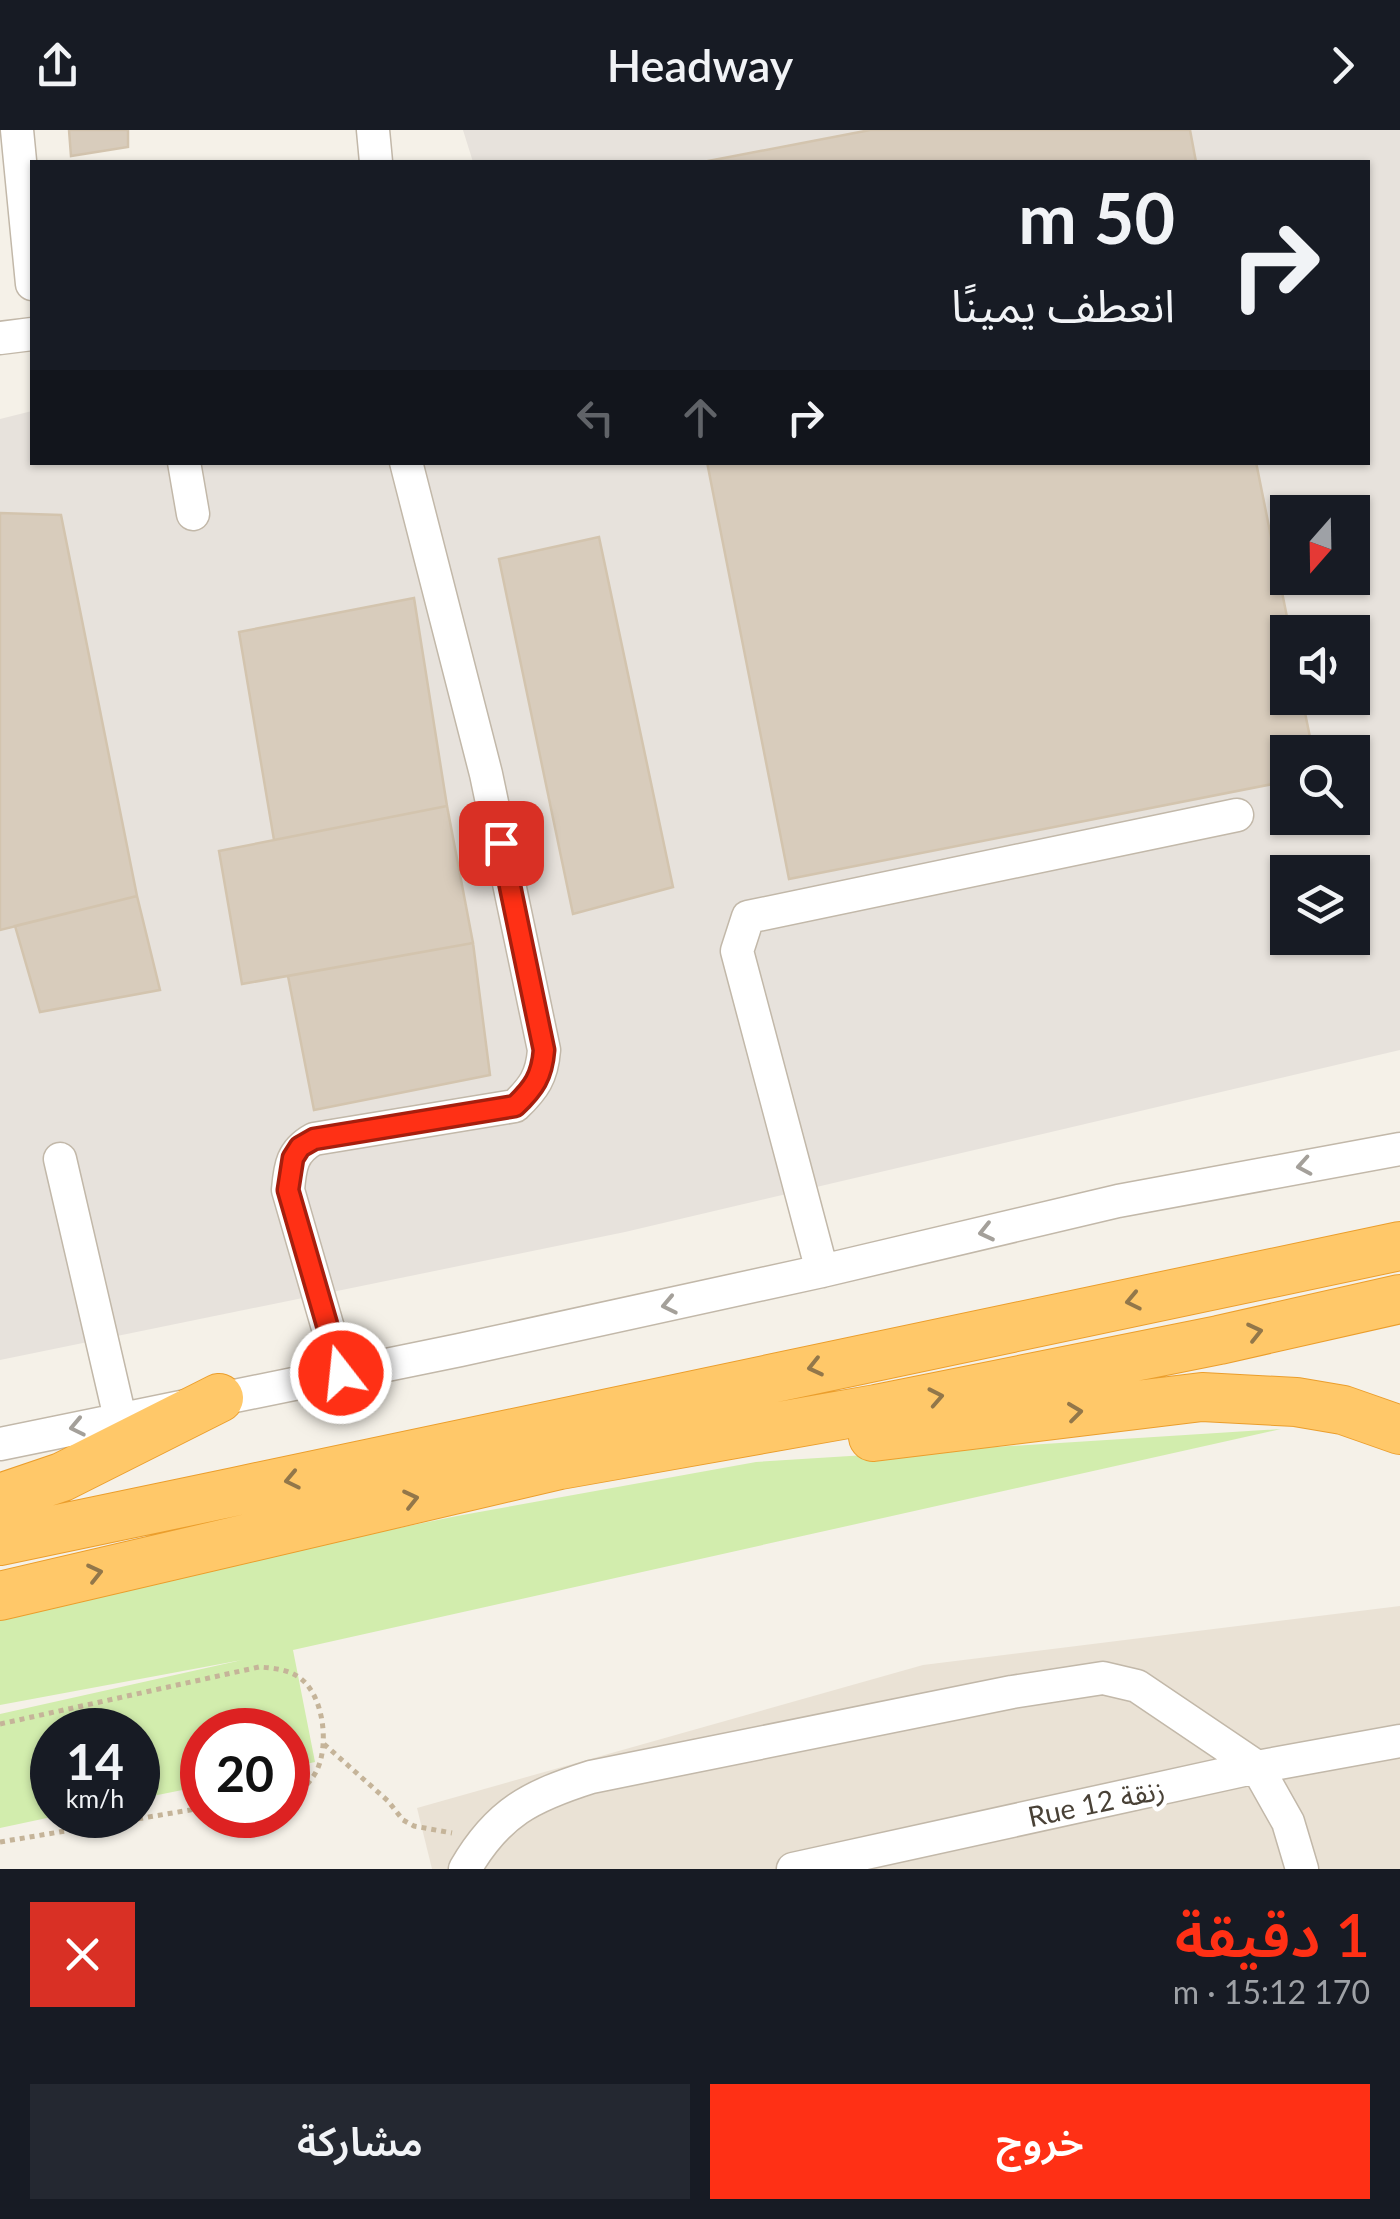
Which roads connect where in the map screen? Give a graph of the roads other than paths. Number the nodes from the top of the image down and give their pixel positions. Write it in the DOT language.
graph roads {
  1 [pos="17,130"];
  2 [pos="373,130"];
  3 [pos="376,160"];
  4 [pos="30,263"];
  5 [pos="30,334"];
  6 [pos="0,338"];
  7 [pos="185,465"];
  8 [pos="407,465"];
  9 [pos="193,514"];
  10 [pos="1237,815"];
  11 [pos="1400,1149"];
  12 [pos="60,1160"];
  13 [pos="1400,1246"];
  14 [pos="822,1271"];
  15 [pos="1400,1299"];
  16 [pos="341,1373"];
  17 [pos="219,1398"];
  18 [pos="120,1418"];
  19 [pos="1400,1430"];
  20 [pos="0,1444"];
  21 [pos="560,1464"];
  22 [pos="0,1498"];
  23 [pos="0,1541"];
  24 [pos="0,1596"];
  25 [pos="1400,1741"];
  26 [pos="1257,1767"];
  27 [pos="465,1869"];
  28 [pos="793,1869"];
  29 [pos="1302,1869"];
  1 -- 4 [label="street"];
  2 -- 3 [label="street"];
  5 -- 6 [label="street"];
  7 -- 9 [label="street"];
  8 -- 16 [label="street"];
  10 -- 14 [label="street"];
  11 -- 14 [label="street, one-way"];
  12 -- 18 [label="street"];
  13 -- 23 [label="highway, one-way"];
  14 -- 16 [label="street, one-way"];
  21 -- 15 [label="highway, one-way"];
  16 -- 17 [label="street"];
  17 -- 18 [label="street"];
  17 -- 22 [label="highway"];
  18 -- 20 [label="street, one-way"];
  21 -- 19 [label="highway, one-way"];
  24 -- 21 [label="highway, one-way"];
  25 -- 26 [label="street, Rue 12 زنقة"];
  26 -- 27 [label="street"];
  26 -- 28 [label="street, Rue 12 زنقة"];
  26 -- 29 [label="street"];
}
